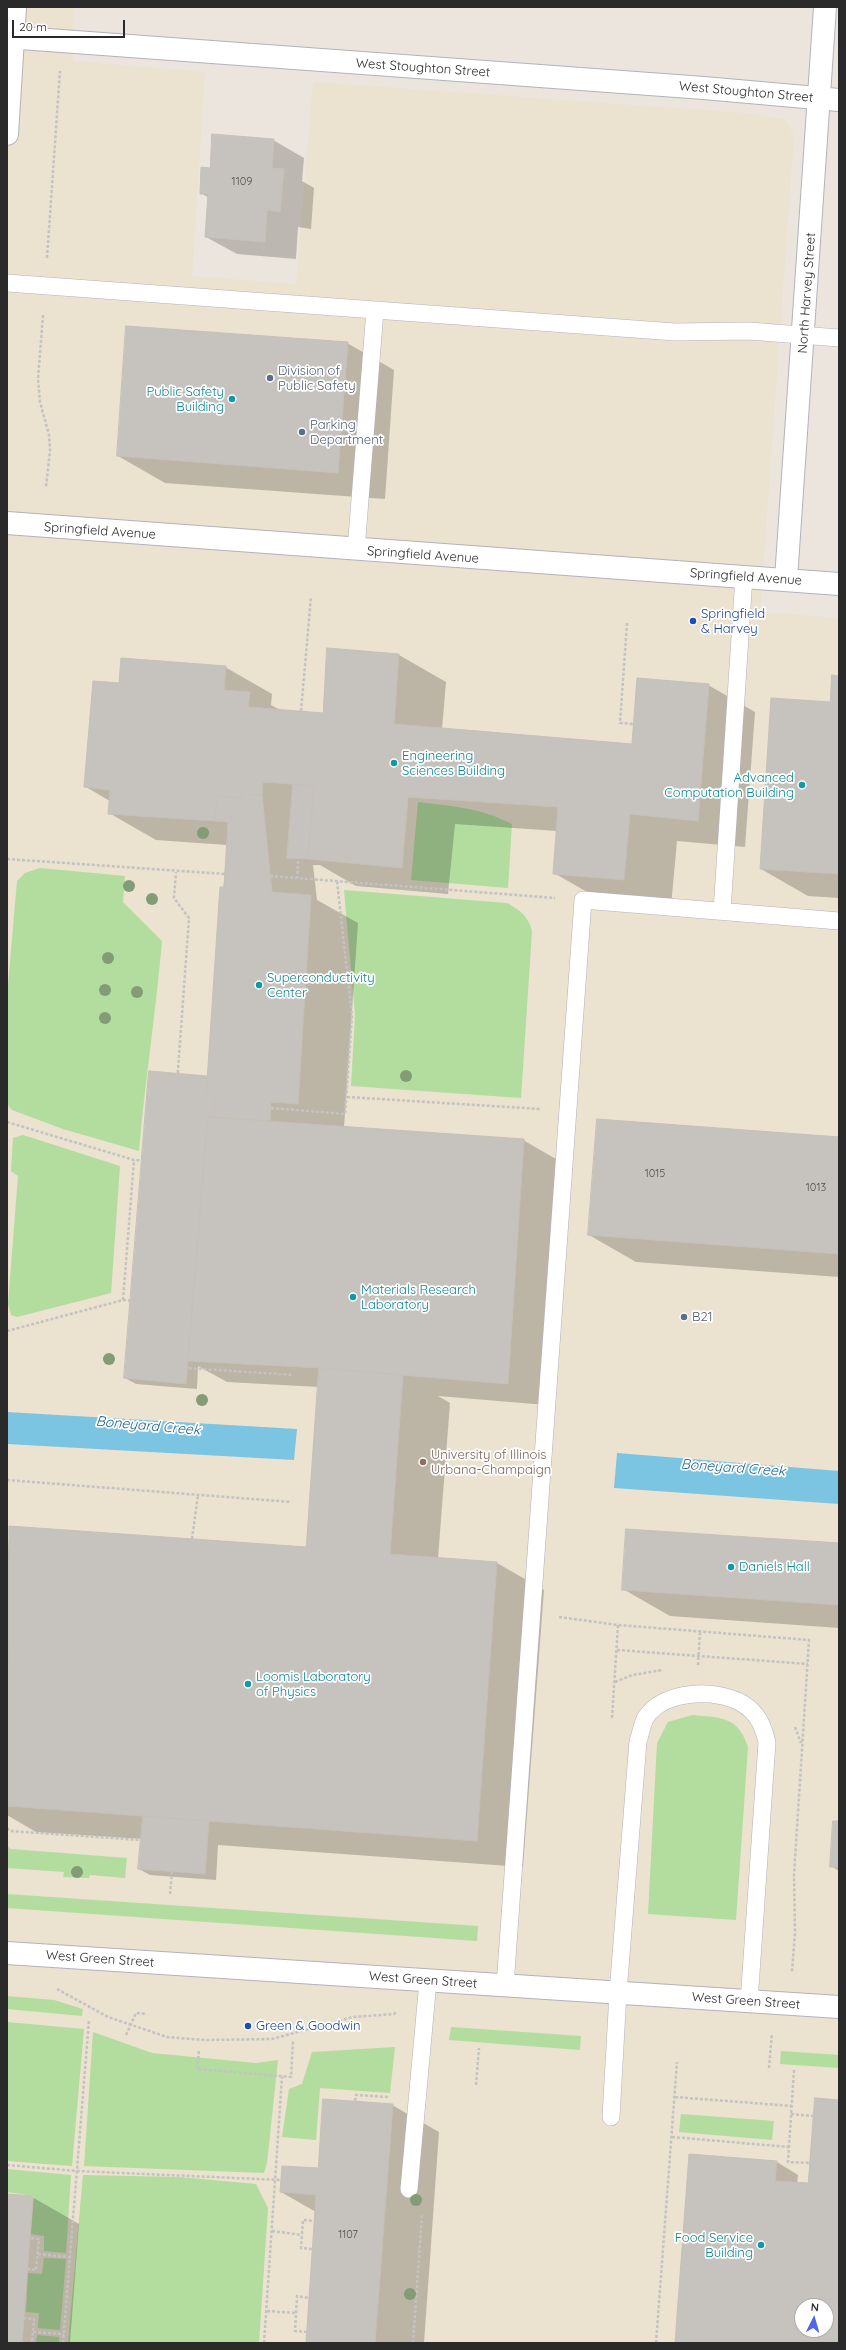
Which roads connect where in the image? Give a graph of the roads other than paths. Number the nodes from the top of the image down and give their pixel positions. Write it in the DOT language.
graph roads {
  1 [pos="15,7"];
  2 [pos="825,7"];
  3 [pos="10,37"];
  4 [pos="830,99"];
  5 [pos="7,134"];
  6 [pos="7,283"];
  7 [pos="375,310"];
  8 [pos="804,336"];
  9 [pos="839,338"];
  10 [pos="7,523"];
  11 [pos="356,550"];
  12 [pos="744,576"];
  13 [pos="786,579"];
  14 [pos="839,584"];
  15 [pos="722,912"];
  16 [pos="839,922"];
  17 [pos="7,1953"];
  18 [pos="428,1981"];
  19 [pos="505,1986"];
  20 [pos="618,1993"];
  21 [pos="749,2002"];
  22 [pos="839,2007"];
  23 [pos="611,2118"];
  24 [pos="409,2189"];
  1 -- 3 [label="street"];
  2 -- 4 [label="street, North Harvey Street"];
  3 -- 4 [label="street, West Stoughton Street"];
  3 -- 5 [label="street"];
  4 -- 8 [label="street, North Harvey Street"];
  6 -- 7 [label="lane"];
  7 -- 8 [label="lane"];
  7 -- 11 [label="lane"];
  8 -- 9 [label="lane"];
  8 -- 13 [label="street, North Harvey Street"];
  10 -- 11 [label="street, Springfield Avenue"];
  11 -- 12 [label="street, Springfield Avenue"];
  12 -- 13 [label="street, Springfield Avenue"];
  12 -- 15 [label="lane"];
  13 -- 14 [label="street, Springfield Avenue"];
  15 -- 16 [label="lane"];
  15 -- 19 [label="lane"];
  17 -- 18 [label="street, West Green Street"];
  18 -- 19 [label="street, West Green Street"];
  18 -- 24 [label="lane"];
  19 -- 20 [label="street, West Green Street"];
  20 -- 21 [label="street, West Green Street"];
  20 -- 21 [label="lane"];
  20 -- 23 [label="lane"];
  21 -- 22 [label="street, West Green Street"];
}
